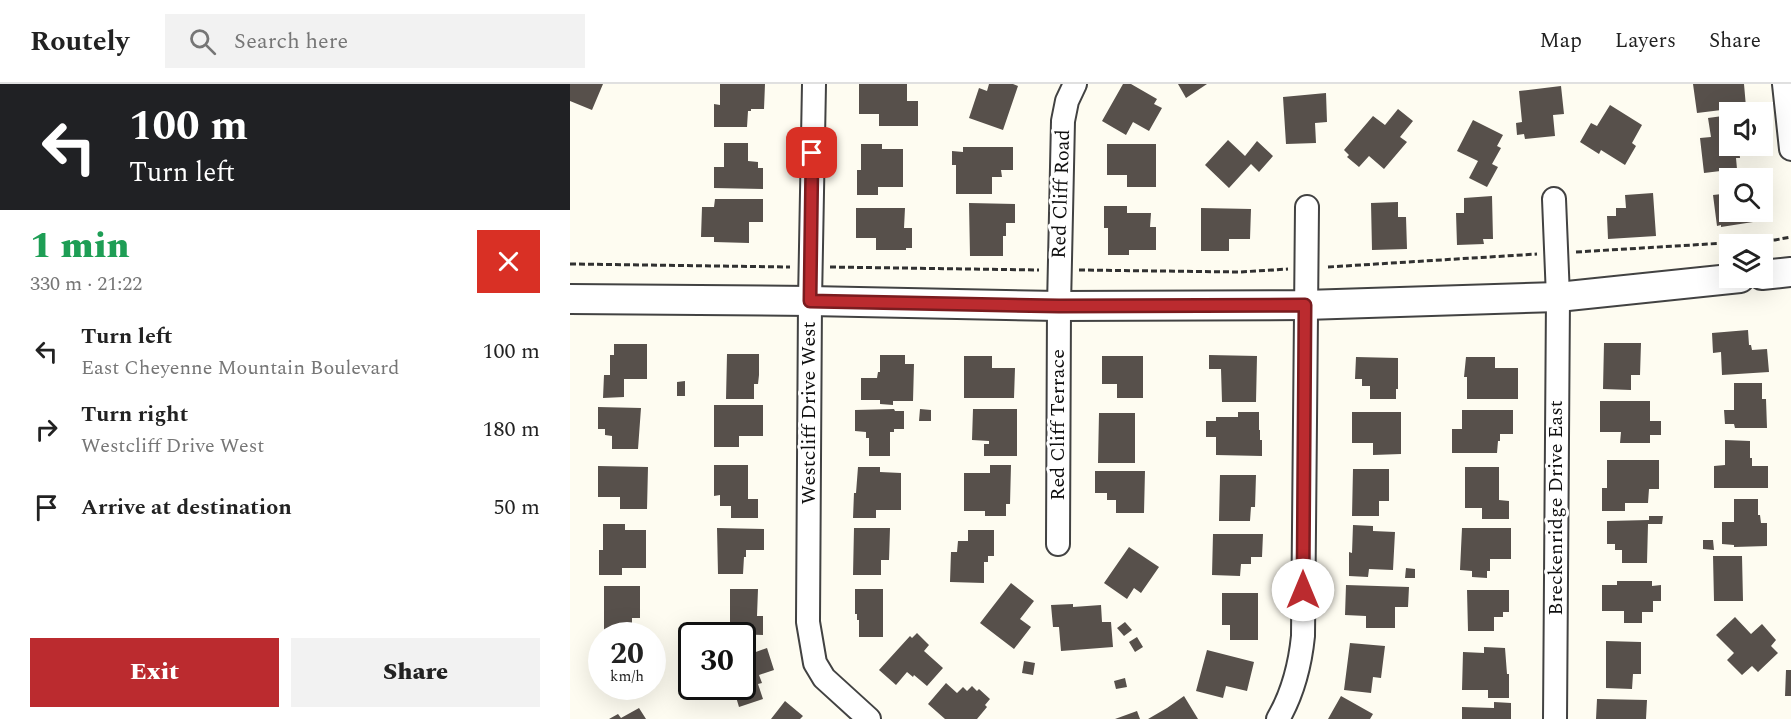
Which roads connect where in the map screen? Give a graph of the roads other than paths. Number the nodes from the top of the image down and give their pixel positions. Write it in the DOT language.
graph roads {
  1 [pos="814,84"];
  2 [pos="1075,84"];
  3 [pos="1784,84"];
  4 [pos="1791,149"];
  5 [pos="1554,199"];
  6 [pos="1307,207"];
  7 [pos="1791,272"];
  8 [pos="1773,274"];
  9 [pos="1719,280"];
  10 [pos="1558,297"];
  11 [pos="570,298"];
  12 [pos="810,301"];
  13 [pos="1305,305"];
  14 [pos="1059,306"];
  15 [pos="1058,544"];
  16 [pos="869,719"];
  17 [pos="1278,719"];
  18 [pos="1555,719"];
  1 -- 12 [label="street, Westcliff Drive West"];
  2 -- 14 [label="street, Red Cliff Road"];
  3 -- 4 [label="street"];
  5 -- 10 [label="street, Breckenridge Drive East"];
  6 -- 13 [label="street"];
  7 -- 8 [label="street"];
  9 -- 10 [label="street"];
  10 -- 13 [label="street"];
  10 -- 18 [label="street, Breckenridge Drive East"];
  11 -- 12 [label="street"];
  12 -- 14 [label="street"];
  12 -- 16 [label="street, Westcliff Drive West"];
  13 -- 14 [label="street"];
  13 -- 17 [label="street"];
  14 -- 15 [label="street, Red Cliff Terrace"];
}
